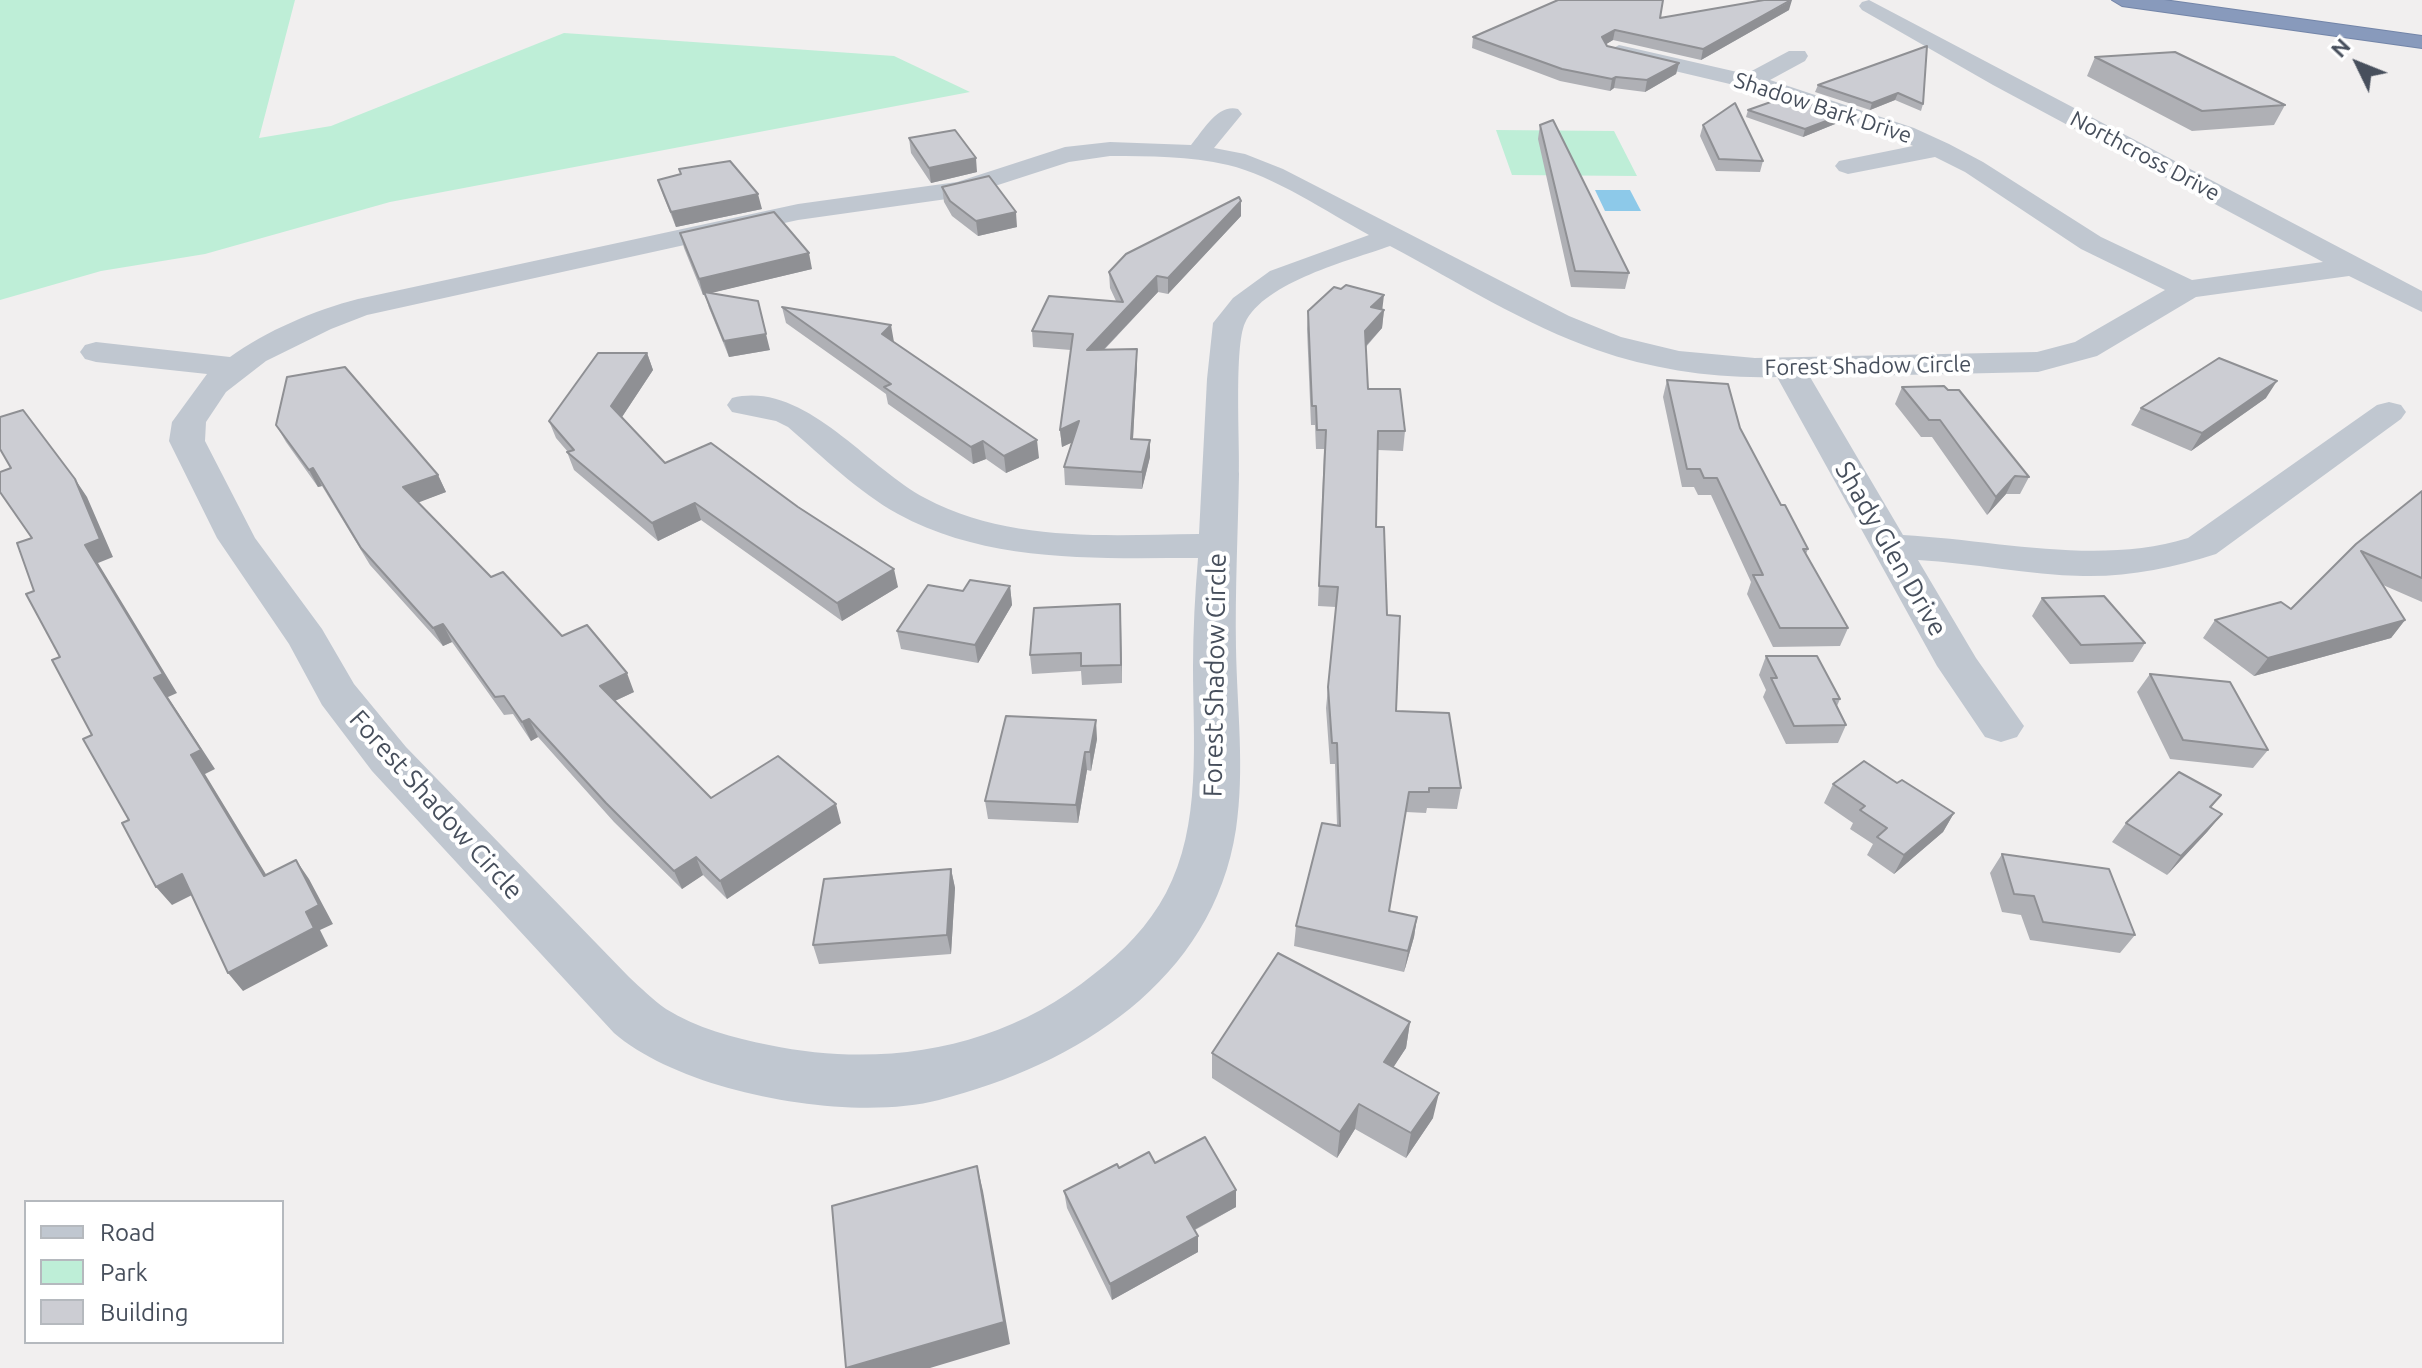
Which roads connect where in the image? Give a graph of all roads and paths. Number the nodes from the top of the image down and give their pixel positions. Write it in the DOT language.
graph roads {
  1 [pos="2122,0"];
  2 [pos="2175,0"];
  3 [pos="1869,6"];
  4 [pos="2422,35"];
  5 [pos="2422,42"];
  6 [pos="1614,49"];
  7 [pos="1797,56"];
  8 [pos="1751,81"];
  9 [pos="1230,114"];
  10 [pos="1940,149"];
  11 [pos="1198,152"];
  12 [pos="1848,166"];
  13 [pos="1392,236"];
  14 [pos="2352,267"];
  15 [pos="2188,289"];
  16 [pos="2422,303"];
  17 [pos="96,352"];
  18 [pos="1788,367"];
  19 [pos="236,368"];
  20 [pos="744,405"];
  21 [pos="2389,412"];
  22 [pos="1216,546"];
  23 [pos="1891,546"];
  24 [pos="2001,726"];
  1 -- 5 [label="highway"];
  2 -- 4 [label="highway"];
  3 -- 14 [label="street, Northcross Drive"];
  6 -- 8 [label="street, Shadow Bark Drive"];
  7 -- 8 [label="street"];
  8 -- 10 [label="street, Shadow Bark Drive"];
  9 -- 11 [label="street"];
  10 -- 12 [label="street"];
  10 -- 15 [label="street, Shadow Bark Drive"];
  11 -- 13 [label="street, Forest Shadow Circle"];
  11 -- 19 [label="street, Forest Shadow Circle"];
  13 -- 18 [label="street, Forest Shadow Circle"];
  13 -- 22 [label="street, Forest Shadow Circle"];
  14 -- 15 [label="street, Forest Shadow Circle"];
  14 -- 16 [label="street, Northcross Drive"];
  15 -- 18 [label="street, Forest Shadow Circle"];
  17 -- 19 [label="street"];
  18 -- 23 [label="street, Shady Glen Drive"];
  19 -- 22 [label="street, Forest Shadow Circle"];
  20 -- 22 [label="street"];
  21 -- 23 [label="street"];
  23 -- 24 [label="street, Shady Glen Drive"];
}
